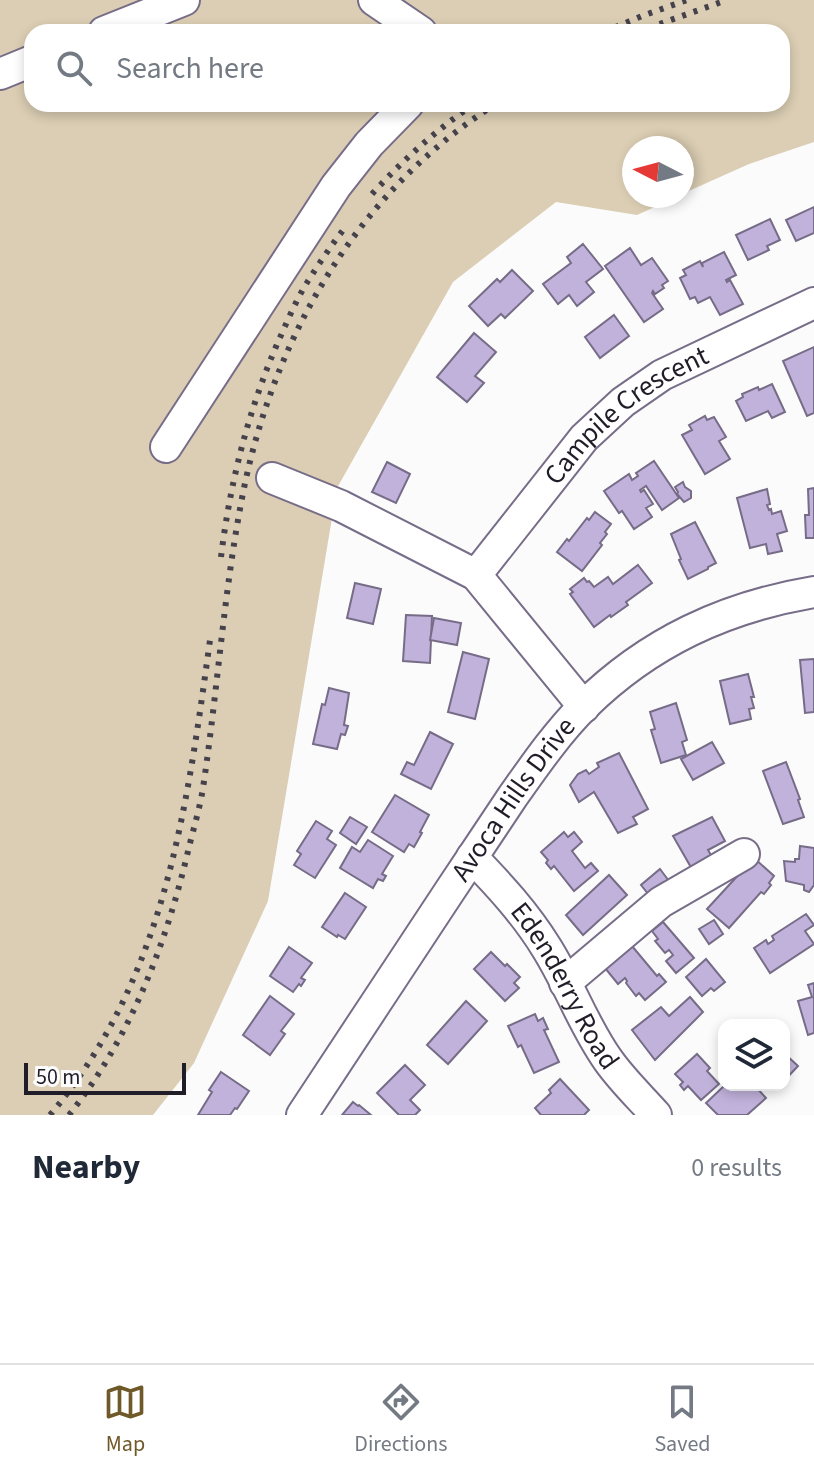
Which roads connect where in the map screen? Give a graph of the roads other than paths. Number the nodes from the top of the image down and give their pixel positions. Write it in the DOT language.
graph roads {
  1 [pos="184,0"];
  2 [pos="374,0"];
  3 [pos="124,24"];
  4 [pos="409,24"];
  5 [pos="24,64"];
  6 [pos="0,74"];
  7 [pos="400,112"];
  8 [pos="814,303"];
  9 [pos="166,447"];
  10 [pos="272,478"];
  11 [pos="476,575"];
  12 [pos="814,592"];
  13 [pos="584,707"];
  14 [pos="744,854"];
  15 [pos="472,857"];
  16 [pos="565,983"];
  17 [pos="302,1115"];
  18 [pos="656,1115"];
  1 -- 3 [label="street"];
  2 -- 4 [label="street"];
  5 -- 6 [label="street"];
  7 -- 9 [label="street"];
  8 -- 11 [label="street, Campile Crescent"];
  10 -- 11 [label="street"];
  11 -- 13 [label="street"];
  12 -- 13 [label="street, Avoca Hills Drive"];
  13 -- 15 [label="street, Avoca Hills Drive"];
  14 -- 16 [label="street"];
  15 -- 16 [label="street, Edenderry Road"];
  15 -- 17 [label="street, Avoca Hills Drive"];
  16 -- 18 [label="street, Edenderry Road"];
}
